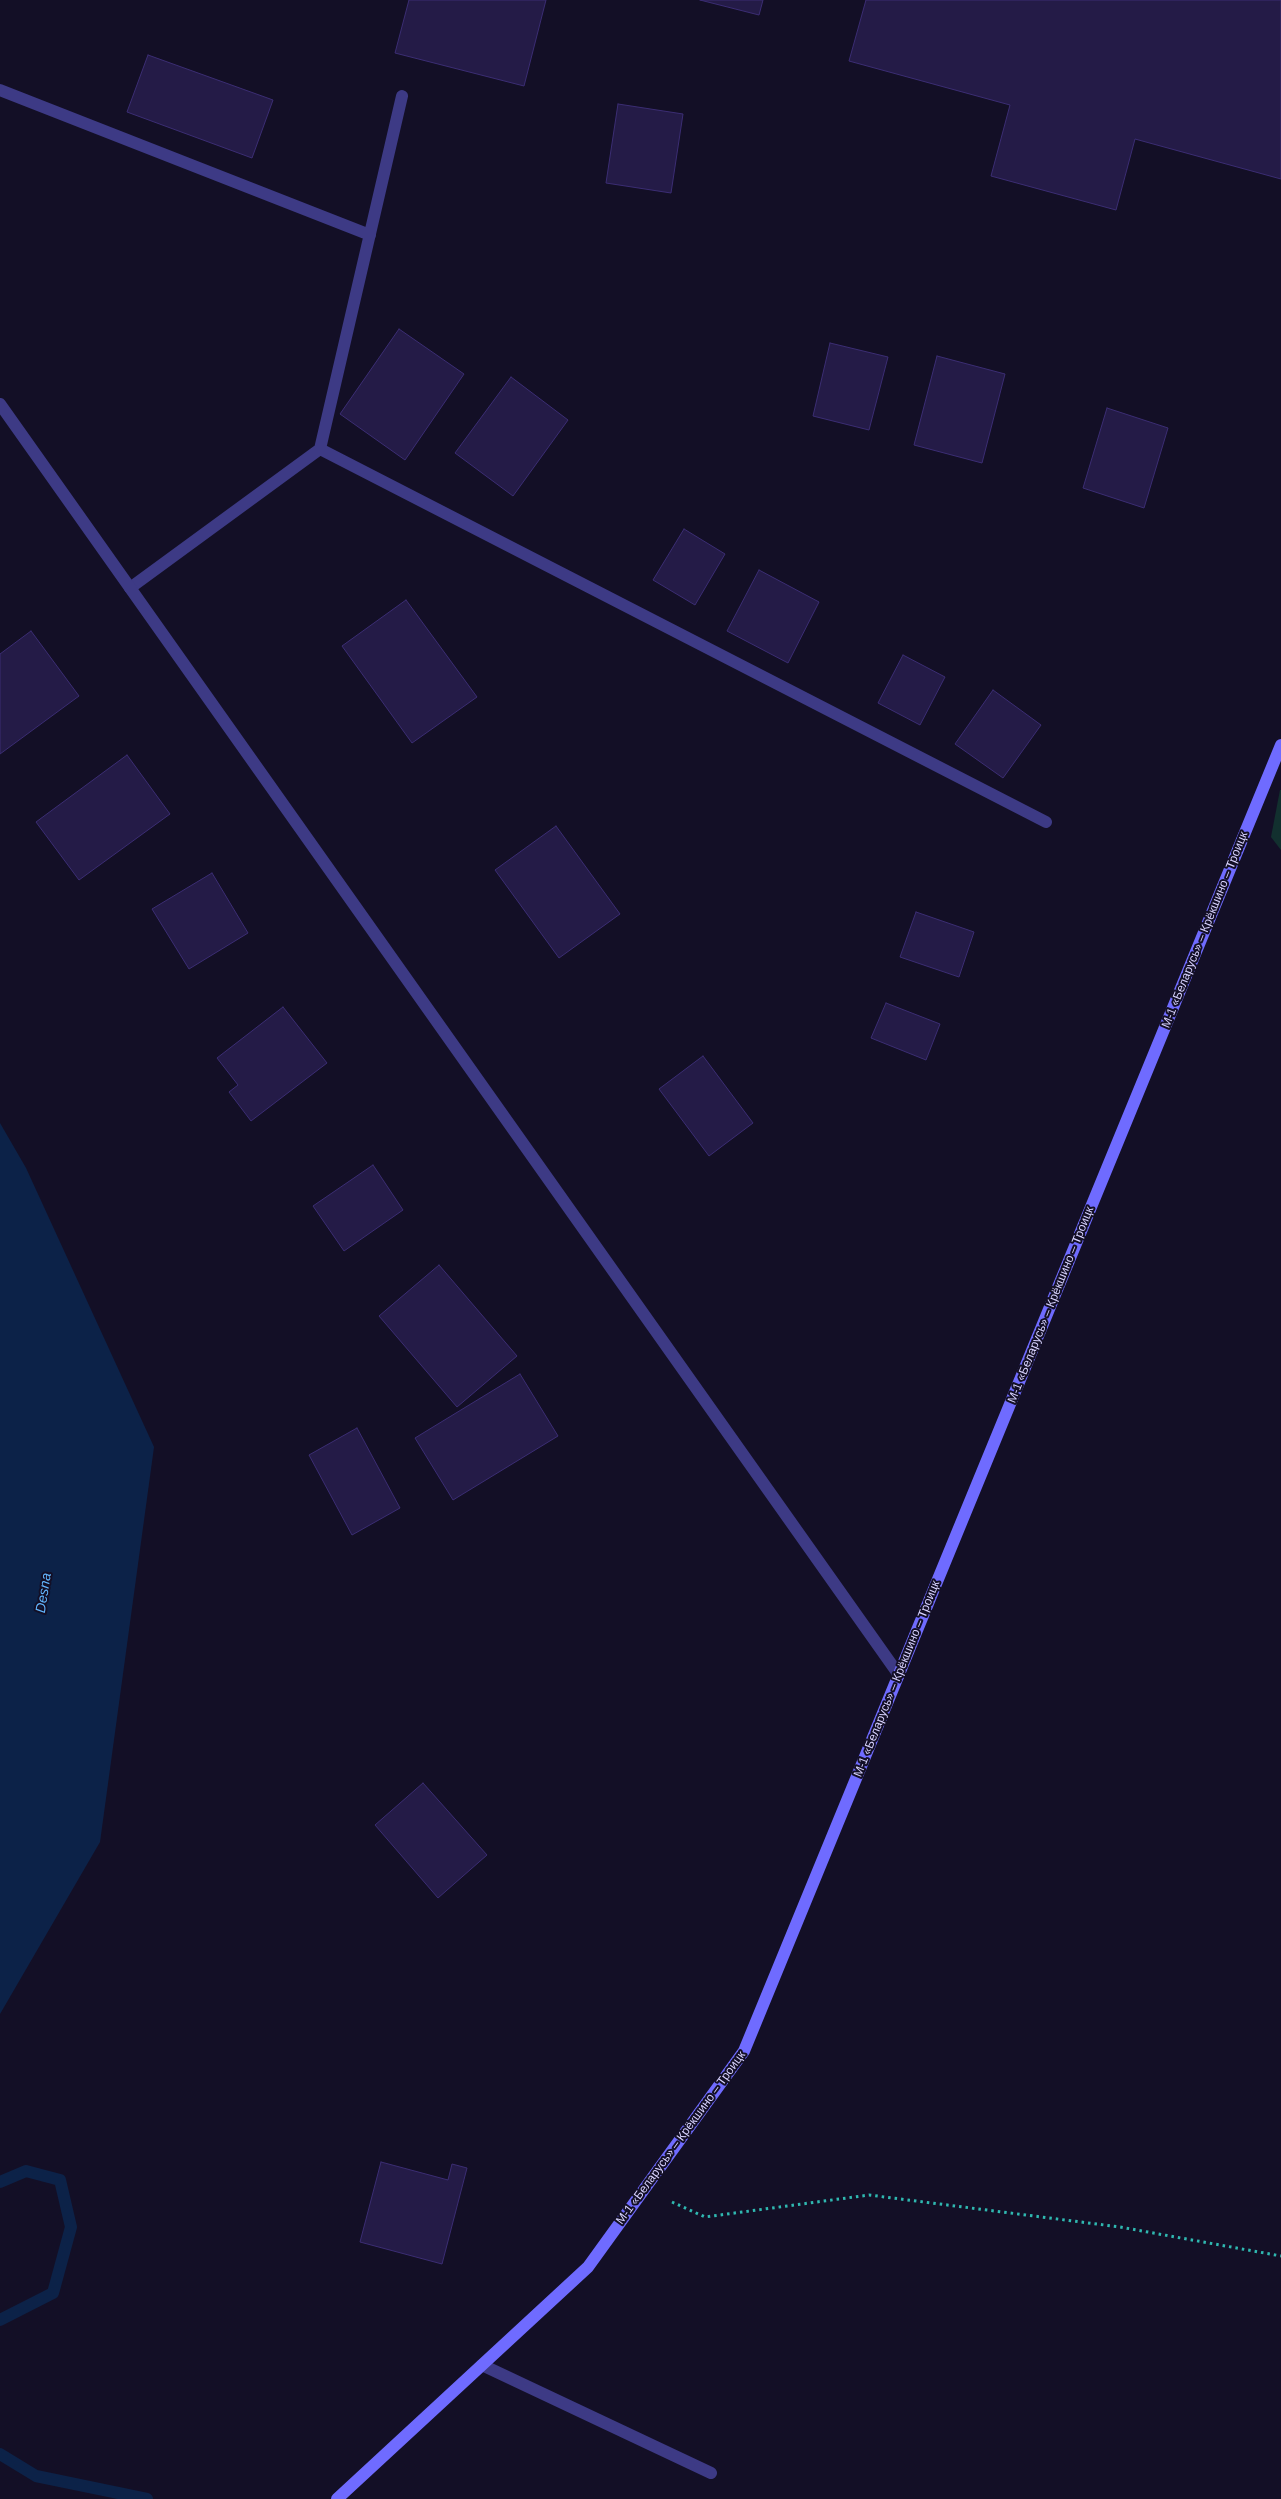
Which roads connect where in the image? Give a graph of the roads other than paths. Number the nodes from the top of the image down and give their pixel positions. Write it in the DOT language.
graph roads {
  1 [pos="0,90"];
  2 [pos="402,96"];
  3 [pos="370,234"];
  4 [pos="0,404"];
  5 [pos="320,449"];
  6 [pos="130,588"];
  7 [pos="1281,745"];
  8 [pos="1046,822"];
  9 [pos="899,1675"];
  10 [pos="482,2365"];
  11 [pos="711,2473"];
  12 [pos="337,2499"];
  1 -- 3 [label="street"];
  2 -- 3 [label="street"];
  3 -- 5 [label="street"];
  4 -- 6 [label="street"];
  5 -- 6 [label="street"];
  5 -- 8 [label="street"];
  6 -- 9 [label="street"];
  7 -- 9 [label="main road, М-1 «Беларусь» – Крёкшино – Троицк"];
  9 -- 10 [label="main road, М-1 «Беларусь» – Крёкшино – Троицк"];
  10 -- 11 [label="street"];
  10 -- 12 [label="main road, М-1 «Беларусь» – Крёкшино – Троицк"];
}
